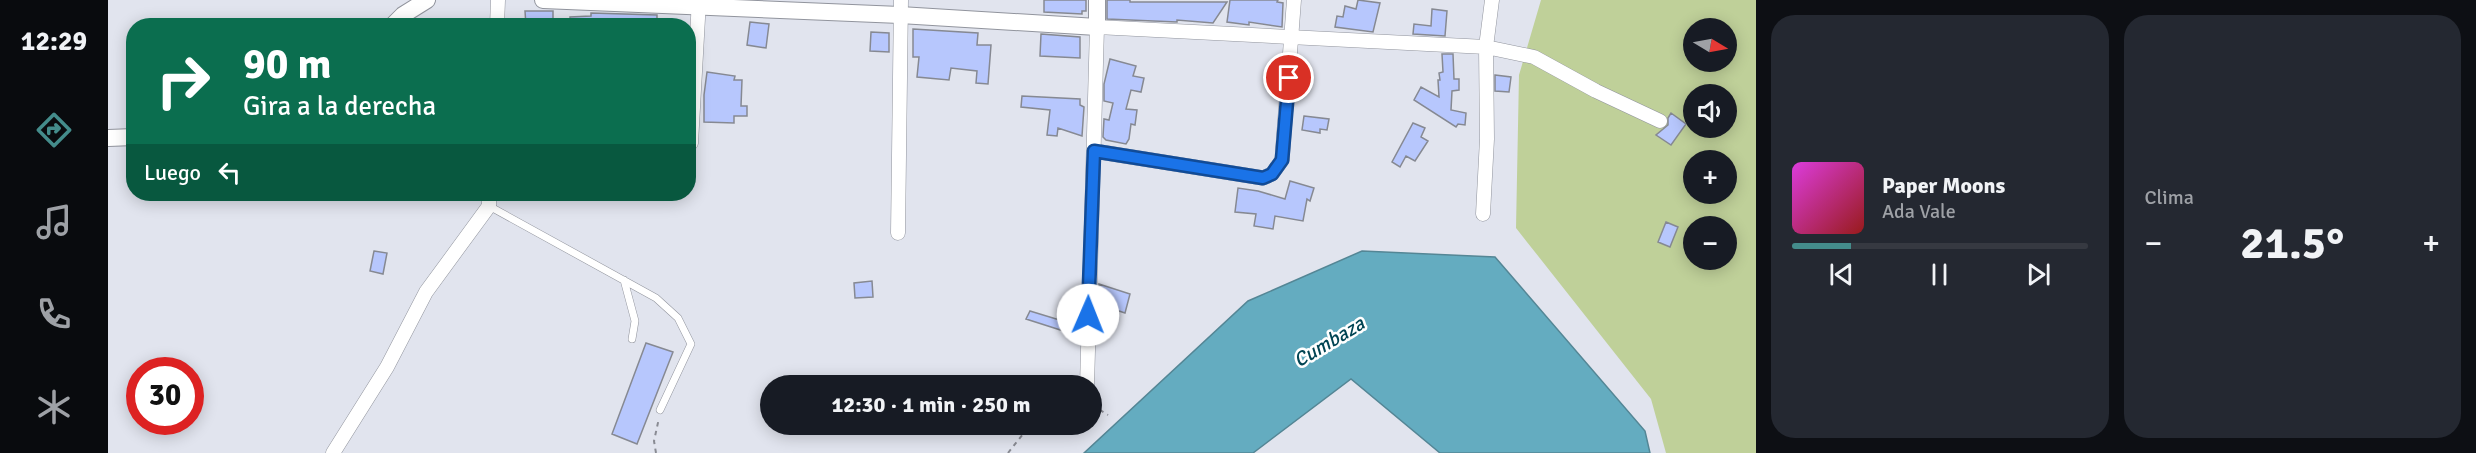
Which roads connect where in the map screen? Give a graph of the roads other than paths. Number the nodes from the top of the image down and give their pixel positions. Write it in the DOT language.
graph roads {
  1 [pos="427,0"];
  2 [pos="498,0"];
  3 [pos="543,0"];
  4 [pos="1097,0"];
  5 [pos="1294,0"];
  6 [pos="1492,0"];
  7 [pos="699,3"];
  8 [pos="901,8"];
  9 [pos="400,18"];
  10 [pos="497,18"];
  11 [pos="1097,27"];
  12 [pos="1292,37"];
  13 [pos="1486,47"];
  14 [pos="696,63"];
  15 [pos="1660,121"];
  16 [pos="126,137"];
  17 [pos="108,138"];
  18 [pos="1094,151"];
  19 [pos="488,201"];
  20 [pos="491,201"];
  21 [pos="1484,214"];
  22 [pos="898,233"];
  23 [pos="624,280"];
  24 [pos="632,339"];
  25 [pos="1087,375"];
  26 [pos="660,410"];
  27 [pos="333,453"];
  1 -- 9 [label="street"];
  2 -- 10 [label="street"];
  3 -- 7 [label="street"];
  4 -- 11 [label="street"];
  5 -- 12 [label="street"];
  6 -- 13 [label="street"];
  7 -- 8 [label="street"];
  7 -- 14 [label="street"];
  8 -- 11 [label="street"];
  8 -- 22 [label="street"];
  11 -- 12 [label="street"];
  11 -- 18 [label="street"];
  12 -- 13 [label="street"];
  12 -- 18 [label="street"];
  13 -- 15 [label="street"];
  13 -- 21 [label="street"];
  16 -- 17 [label="street"];
  18 -- 25 [label="street"];
  19 -- 27 [label="street"];
  20 -- 23 [label="lane"];
  23 -- 24 [label="lane"];
  23 -- 26 [label="lane"];
}
